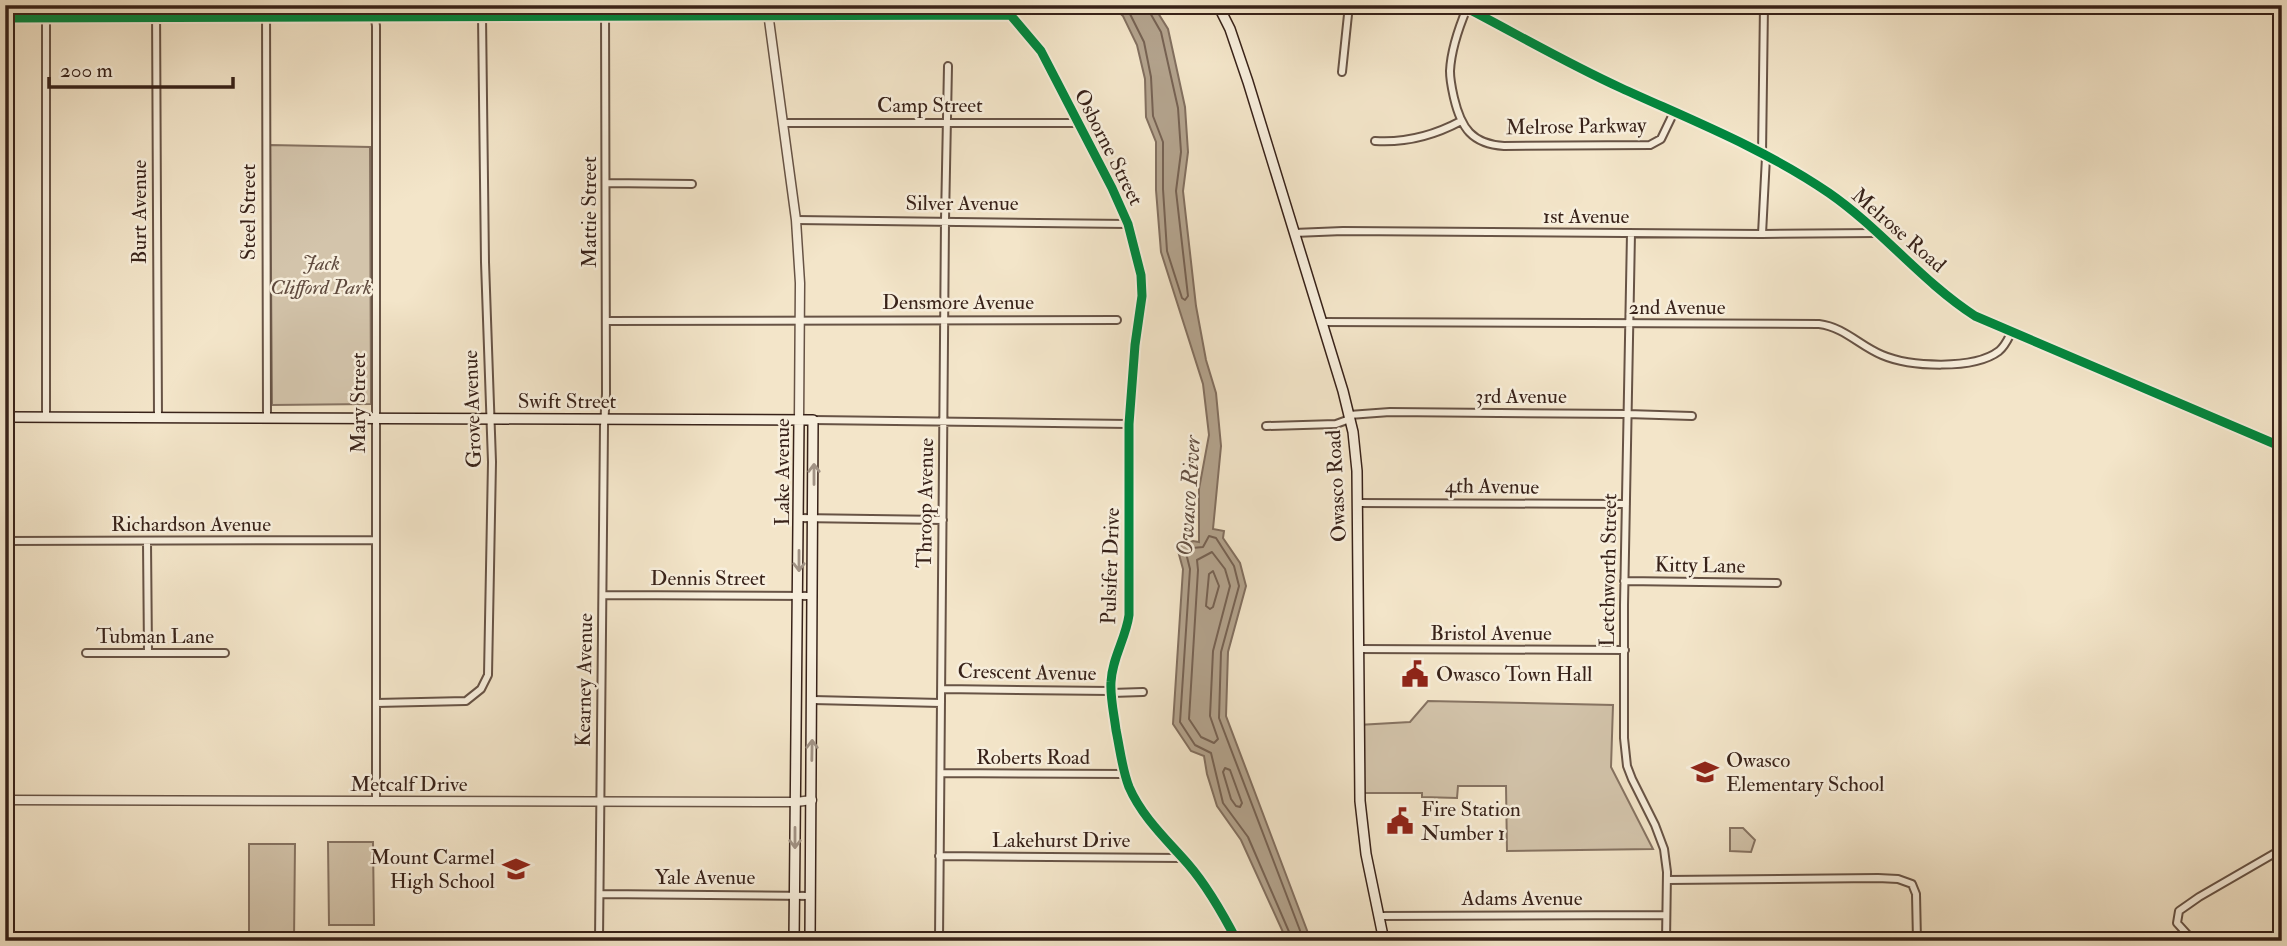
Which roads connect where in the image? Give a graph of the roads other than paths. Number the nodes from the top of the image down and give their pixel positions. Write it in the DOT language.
graph roads {
  1 [pos="156,5"];
  2 [pos="266,5"];
  3 [pos="373,5"];
  4 [pos="606,5"];
  5 [pos="767,5"];
  6 [pos="1002,5"];
  7 [pos="1219,5"];
  8 [pos="1349,5"];
  9 [pos="1488,5"];
  10 [pos="1764,5"];
  11 [pos="1464,7"];
  12 [pos="1011,15"];
  13 [pos="374,16"];
  14 [pos="482,16"];
  15 [pos="606,16"];
  16 [pos="769,16"];
  17 [pos="266,17"];
  18 [pos="5,18"];
  19 [pos="46,18"];
  20 [pos="156,18"];
  21 [pos="1489,20"];
  22 [pos="948,66"];
  23 [pos="1342,72"];
  24 [pos="1674,112"];
  25 [pos="1461,121"];
  26 [pos="946,122"];
  27 [pos="783,123"];
  28 [pos="1077,123"];
  29 [pos="1375,141"];
  30 [pos="1764,155"];
  31 [pos="607,183"];
  32 [pos="692,184"];
  33 [pos="796,220"];
  34 [pos="945,220"];
  35 [pos="1128,223"];
  36 [pos="1294,233"];
  37 [pos="1631,233"];
  38 [pos="1877,233"];
  39 [pos="1762,234"];
  40 [pos="799,319"];
  41 [pos="945,320"];
  42 [pos="1117,320"];
  43 [pos="606,321"];
  44 [pos="1138,321"];
  45 [pos="1322,322"];
  46 [pos="1629,324"];
  47 [pos="2011,332"];
  48 [pos="1627,414"];
  49 [pos="1349,415"];
  50 [pos="1692,416"];
  51 [pos="5,417"];
  52 [pos="46,418"];
  53 [pos="158,418"];
  54 [pos="267,418"];
  55 [pos="376,418"];
  56 [pos="489,419"];
  57 [pos="605,419"];
  58 [pos="799,419"];
  59 [pos="813,420"];
  60 [pos="944,421"];
  61 [pos="1129,424"];
  62 [pos="1266,426"];
  63 [pos="2282,447"];
  64 [pos="1357,503"];
  65 [pos="1626,504"];
  66 [pos="799,519"];
  67 [pos="814,519"];
  68 [pos="943,520"];
  69 [pos="376,540"];
  70 [pos="5,541"];
  71 [pos="147,542"];
  72 [pos="1624,581"];
  73 [pos="1777,583"];
  74 [pos="603,595"];
  75 [pos="798,596"];
  76 [pos="813,596"];
  77 [pos="1358,649"];
  78 [pos="1625,650"];
  79 [pos="86,653"];
  80 [pos="148,653"];
  81 [pos="225,653"];
  82 [pos="942,689"];
  83 [pos="1111,692"];
  84 [pos="1143,692"];
  85 [pos="813,700"];
  86 [pos="376,703"];
  87 [pos="941,703"];
  88 [pos="941,773"];
  89 [pos="1125,774"];
  90 [pos="5,800"];
  91 [pos="812,800"];
  92 [pos="376,801"];
  93 [pos="600,801"];
  94 [pos="796,802"];
  95 [pos="2282,849"];
  96 [pos="939,856"];
  97 [pos="1182,858"];
  98 [pos="1667,880"];
  99 [pos="600,894"];
  100 [pos="795,896"];
  101 [pos="811,896"];
  102 [pos="1666,915"];
  103 [pos="1378,916"];
  104 [pos="599,941"];
  105 [pos="794,941"];
  106 [pos="810,941"];
  107 [pos="829,941"];
  108 [pos="939,941"];
  109 [pos="1237,941"];
  110 [pos="1384,941"];
  111 [pos="1666,941"];
  112 [pos="1917,941"];
  113 [pos="2197,941"];
  1 -- 20 [label="street, Burt Avenue"];
  2 -- 17 [label="street, Steel Street"];
  3 -- 13 [label="street, Mary Street"];
  4 -- 15 [label="street, Mattie Street"];
  5 -- 16 [label="street, Lake Avenue"];
  6 -- 12 [label="street, Osborne Street"];
  7 -- 36 [label="main road, Owasco Road"];
  8 -- 23 [label="street"];
  9 -- 21 [label="street"];
  10 -- 30 [label="street"];
  11 -- 21 [label="street, Melrose Road"];
  11 -- 25 [label="street"];
  12 -- 16 [label="street"];
  12 -- 28 [label="street, Osborne Street"];
  13 -- 14 [label="street"];
  13 -- 17 [label="street"];
  13 -- 55 [label="street, Mary Street"];
  14 -- 15 [label="street"];
  14 -- 56 [label="street, Grove Avenue"];
  15 -- 16 [label="street"];
  15 -- 31 [label="street, Mattie Street"];
  16 -- 27 [label="street, Lake Avenue"];
  17 -- 20 [label="street"];
  17 -- 54 [label="street, Steel Street"];
  18 -- 19 [label="street"];
  19 -- 20 [label="street"];
  19 -- 52 [label="street"];
  20 -- 53 [label="street, Burt Avenue"];
  21 -- 24 [label="street, Melrose Road"];
  22 -- 26 [label="street, Throop Avenue"];
  24 -- 25 [label="street, Melrose Parkway"];
  24 -- 30 [label="street, Melrose Road"];
  25 -- 29 [label="street"];
  26 -- 27 [label="street, Camp Street"];
  26 -- 28 [label="street, Camp Street"];
  26 -- 34 [label="street, Throop Avenue"];
  27 -- 33 [label="street, Lake Avenue"];
  28 -- 35 [label="street, Osborne Street"];
  30 -- 38 [label="street, Melrose Road"];
  30 -- 39 [label="street"];
  31 -- 32 [label="street"];
  31 -- 43 [label="street, Mattie Street"];
  33 -- 34 [label="street, Silver Avenue"];
  33 -- 40 [label="street, Lake Avenue"];
  34 -- 35 [label="street, Silver Avenue"];
  34 -- 41 [label="street, Throop Avenue"];
  35 -- 44 [label="street, Osborne Street"];
  36 -- 37 [label="street, 1st Avenue"];
  36 -- 45 [label="main road, Owasco Road"];
  37 -- 39 [label="street, 1st Avenue"];
  37 -- 46 [label="street, Letchworth Street"];
  38 -- 39 [label="street, 1st Avenue"];
  38 -- 47 [label="street, Melrose Road"];
  40 -- 41 [label="street, Densmore Avenue"];
  40 -- 43 [label="street, Densmore Avenue"];
  40 -- 58 [label="street, Lake Avenue"];
  41 -- 42 [label="street, Densmore Avenue"];
  41 -- 60 [label="street, Throop Avenue"];
  43 -- 57 [label="street, Mattie Street"];
  44 -- 61 [label="street, Pulsifer Drive"];
  45 -- 46 [label="street, 2nd Avenue"];
  45 -- 49 [label="main road, Owasco Road"];
  46 -- 47 [label="street, 2nd Avenue"];
  46 -- 48 [label="street, Letchworth Street"];
  47 -- 63 [label="street, Melrose Road"];
  48 -- 49 [label="street, 3rd Avenue"];
  48 -- 50 [label="street, 3rd Avenue"];
  48 -- 65 [label="street, Letchworth Street"];
  49 -- 62 [label="street"];
  49 -- 64 [label="main road, Owasco Road"];
  51 -- 52 [label="main road, Swift Street"];
  52 -- 53 [label="main road, Swift Street"];
  53 -- 54 [label="main road, Swift Street"];
  54 -- 55 [label="main road, Swift Street"];
  55 -- 56 [label="main road, Swift Street"];
  55 -- 69 [label="street, Mary Street"];
  56 -- 57 [label="main road, Swift Street"];
  56 -- 86 [label="street, Grove Avenue"];
  57 -- 58 [label="main road, Swift Street"];
  57 -- 74 [label="street, Kearney Avenue"];
  58 -- 59 [label="main road, Swift Street"];
  58 -- 66 [label="main road, Lake Avenue"];
  59 -- 60 [label="street, Swift Street"];
  67 -- 59 [label="main road, Lake Avenue, one-way"];
  60 -- 61 [label="street, Swift Street"];
  60 -- 68 [label="street, Throop Avenue"];
  61 -- 83 [label="street, Pulsifer Drive"];
  64 -- 65 [label="street, 4th Avenue"];
  64 -- 77 [label="main road, Owasco Road"];
  65 -- 72 [label="street, Letchworth Street"];
  66 -- 67 [label="street"];
  66 -- 75 [label="main road, Lake Avenue, one-way"];
  67 -- 68 [label="street"];
  67 -- 76 [label="main road, Lake Avenue"];
  68 -- 82 [label="street, Throop Avenue"];
  69 -- 71 [label="street, Richardson Avenue"];
  69 -- 86 [label="street, Mary Street"];
  70 -- 71 [label="street, Richardson Avenue"];
  71 -- 80 [label="street"];
  72 -- 73 [label="street, Kitty Lane"];
  72 -- 78 [label="street, Letchworth Street"];
  74 -- 75 [label="street, Dennis Street"];
  74 -- 93 [label="street, Kearney Avenue"];
  75 -- 76 [label="street, Dennis Street"];
  75 -- 94 [label="main road, Lake Avenue"];
  76 -- 85 [label="main road, Lake Avenue"];
  77 -- 78 [label="street, Bristol Avenue"];
  77 -- 103 [label="main road, Owasco Road"];
  78 -- 98 [label="street, Letchworth Street"];
  79 -- 80 [label="street, Tubman Lane"];
  80 -- 81 [label="street, Tubman Lane"];
  82 -- 83 [label="street, Crescent Avenue"];
  82 -- 87 [label="street, Throop Avenue"];
  83 -- 84 [label="street, Crescent Avenue"];
  83 -- 89 [label="street, Pulsifer Drive"];
  85 -- 87 [label="street, Crescent Avenue"];
  91 -- 85 [label="main road, Lake Avenue, one-way"];
  86 -- 92 [label="street, Mary Street"];
  87 -- 88 [label="street, Throop Avenue"];
  88 -- 89 [label="street, Roberts Road"];
  88 -- 96 [label="street, Throop Avenue"];
  89 -- 97 [label="street, Pulsifer Drive"];
  90 -- 92 [label="street, Metcalf Drive"];
  91 -- 94 [label="street, Metcalf Drive"];
  91 -- 101 [label="main road, Lake Avenue"];
  92 -- 93 [label="street, Metcalf Drive"];
  93 -- 94 [label="street, Metcalf Drive"];
  93 -- 99 [label="street, Kearney Avenue"];
  94 -- 100 [label="main road, Lake Avenue, one-way"];
  95 -- 113 [label="street"];
  96 -- 97 [label="street, Lakehurst Drive"];
  96 -- 108 [label="street, Throop Avenue"];
  97 -- 109 [label="street, Pulsifer Drive"];
  98 -- 102 [label="street, Letchworth Street"];
  98 -- 112 [label="street"];
  99 -- 100 [label="street, Yale Avenue"];
  99 -- 104 [label="street, Kearney Avenue"];
  100 -- 101 [label="street, Yale Avenue"];
  100 -- 105 [label="main road, Lake Avenue"];
  101 -- 106 [label="main road, Lake Avenue"];
  102 -- 103 [label="street, Adams Avenue"];
  102 -- 111 [label="street, Letchworth Street"];
  103 -- 110 [label="main road, Owasco Road"];
  106 -- 107 [label="street"];
}
